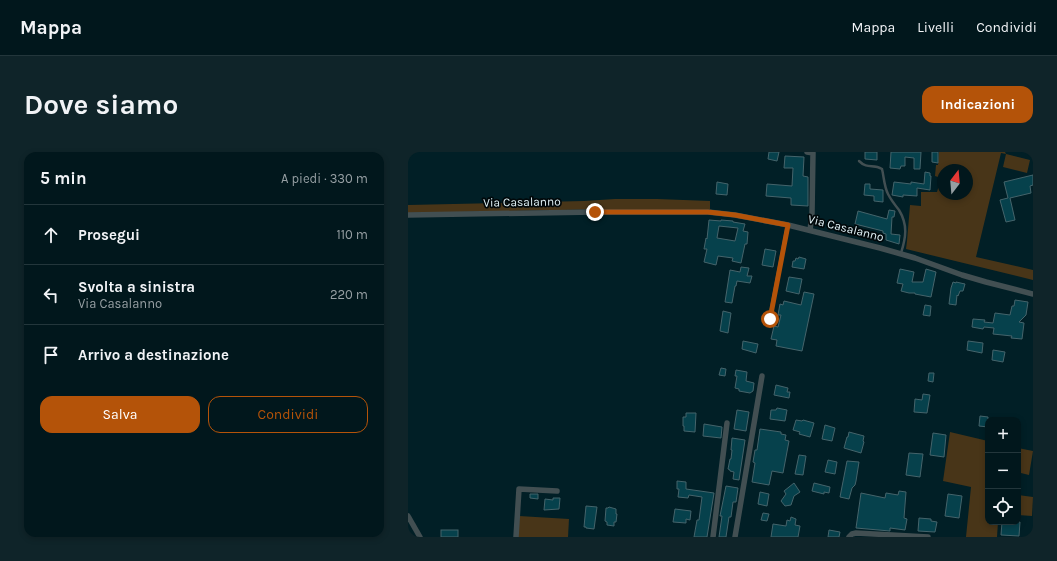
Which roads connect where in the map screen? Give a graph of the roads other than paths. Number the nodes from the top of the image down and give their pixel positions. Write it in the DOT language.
graph roads {
  1 [pos="807,152"];
  2 [pos="859,161"];
  3 [pos="408,215"];
  4 [pos="788,225"];
  5 [pos="810,230"];
  6 [pos="901,254"];
  7 [pos="1033,294"];
  8 [pos="770,319"];
  9 [pos="762,376"];
  10 [pos="727,423"];
  11 [pos="557,491"];
  12 [pos="408,516"];
  13 [pos="420,537"];
  14 [pos="516,537"];
  15 [pos="713,537"];
  16 [pos="735,537"];
  17 [pos="849,537"];
  18 [pos="928,537"];
  1 -- 5 [label="street"];
  2 -- 6 [label="lane"];
  3 -- 4 [label="street, Via Casalanno"];
  4 -- 5 [label="street, Via Casalanno"];
  4 -- 8 [label="lane"];
  5 -- 6 [label="street, Via Casalanno"];
  6 -- 7 [label="street, Via Casalanno"];
  9 -- 16 [label="street"];
  10 -- 15 [label="street"];
  11 -- 14 [label="street"];
  12 -- 13 [label="street"];
  17 -- 18 [label="street"];
}
